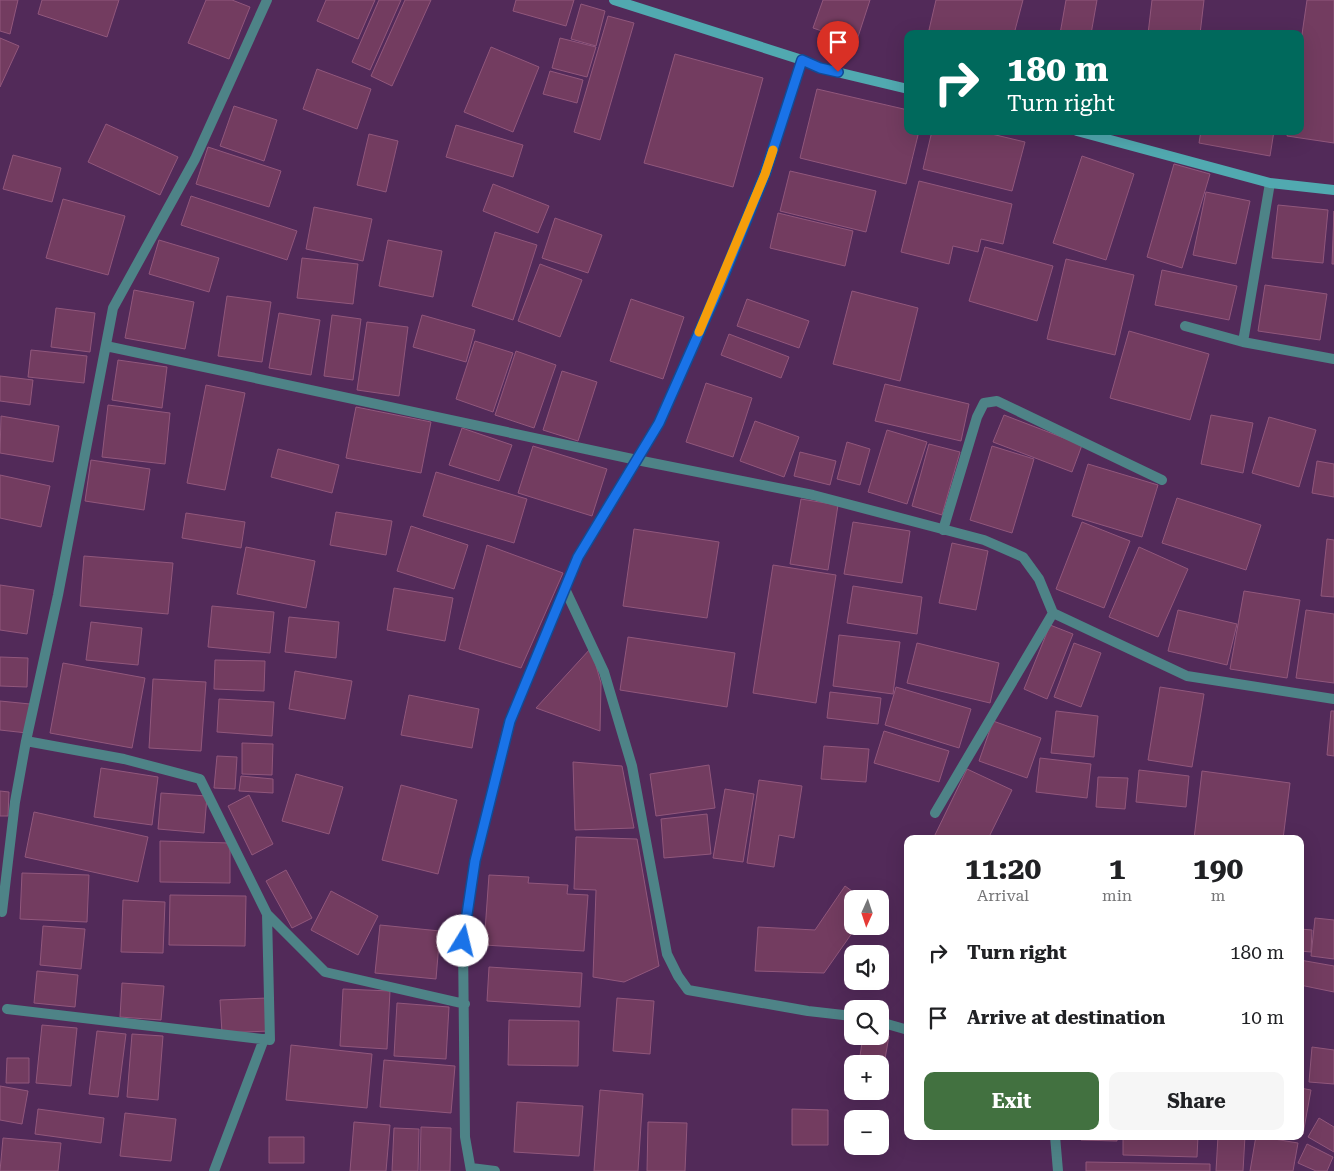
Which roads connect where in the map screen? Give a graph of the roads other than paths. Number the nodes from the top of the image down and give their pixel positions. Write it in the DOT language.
graph roads {
  1 [pos="267,0"];
  2 [pos="614,0"];
  3 [pos="802,60"];
  4 [pos="904,88"];
  5 [pos="1092,135"];
  6 [pos="1270,183"];
  7 [pos="1334,190"];
  8 [pos="1185,326"];
  9 [pos="1243,342"];
  10 [pos="106,346"];
  11 [pos="1334,359"];
  12 [pos="637,460"];
  13 [pos="1162,480"];
  14 [pos="943,530"];
  15 [pos="565,589"];
  16 [pos="1053,613"];
  17 [pos="1334,700"];
  18 [pos="26,741"];
  19 [pos="935,813"];
  20 [pos="2,912"];
  21 [pos="267,914"];
  22 [pos="465,1004"];
  23 [pos="7,1009"];
  24 [pos="844,1015"];
  25 [pos="889,1025"];
  26 [pos="904,1029"];
  27 [pos="264,1039"];
  28 [pos="1055,1140"];
  29 [pos="471,1170"];
  30 [pos="214,1171"];
  31 [pos="496,1171"];
  32 [pos="1058,1171"];
  1 -- 10 [label="street"];
  2 -- 3 [label="street"];
  3 -- 4 [label="street"];
  3 -- 12 [label="street"];
  5 -- 6 [label="street"];
  6 -- 7 [label="street"];
  6 -- 9 [label="street"];
  8 -- 9 [label="street"];
  9 -- 11 [label="street"];
  10 -- 12 [label="street"];
  10 -- 18 [label="street"];
  12 -- 14 [label="street"];
  12 -- 15 [label="street"];
  13 -- 14 [label="street"];
  14 -- 16 [label="street"];
  15 -- 22 [label="street"];
  15 -- 24 [label="street"];
  16 -- 17 [label="street"];
  16 -- 19 [label="street"];
  18 -- 20 [label="street"];
  18 -- 21 [label="street"];
  21 -- 22 [label="street"];
  21 -- 27 [label="street"];
  22 -- 29 [label="street"];
  23 -- 27 [label="street"];
  25 -- 26 [label="street"];
  27 -- 30 [label="street"];
  28 -- 32 [label="street"];
  29 -- 31 [label="street"];
}
